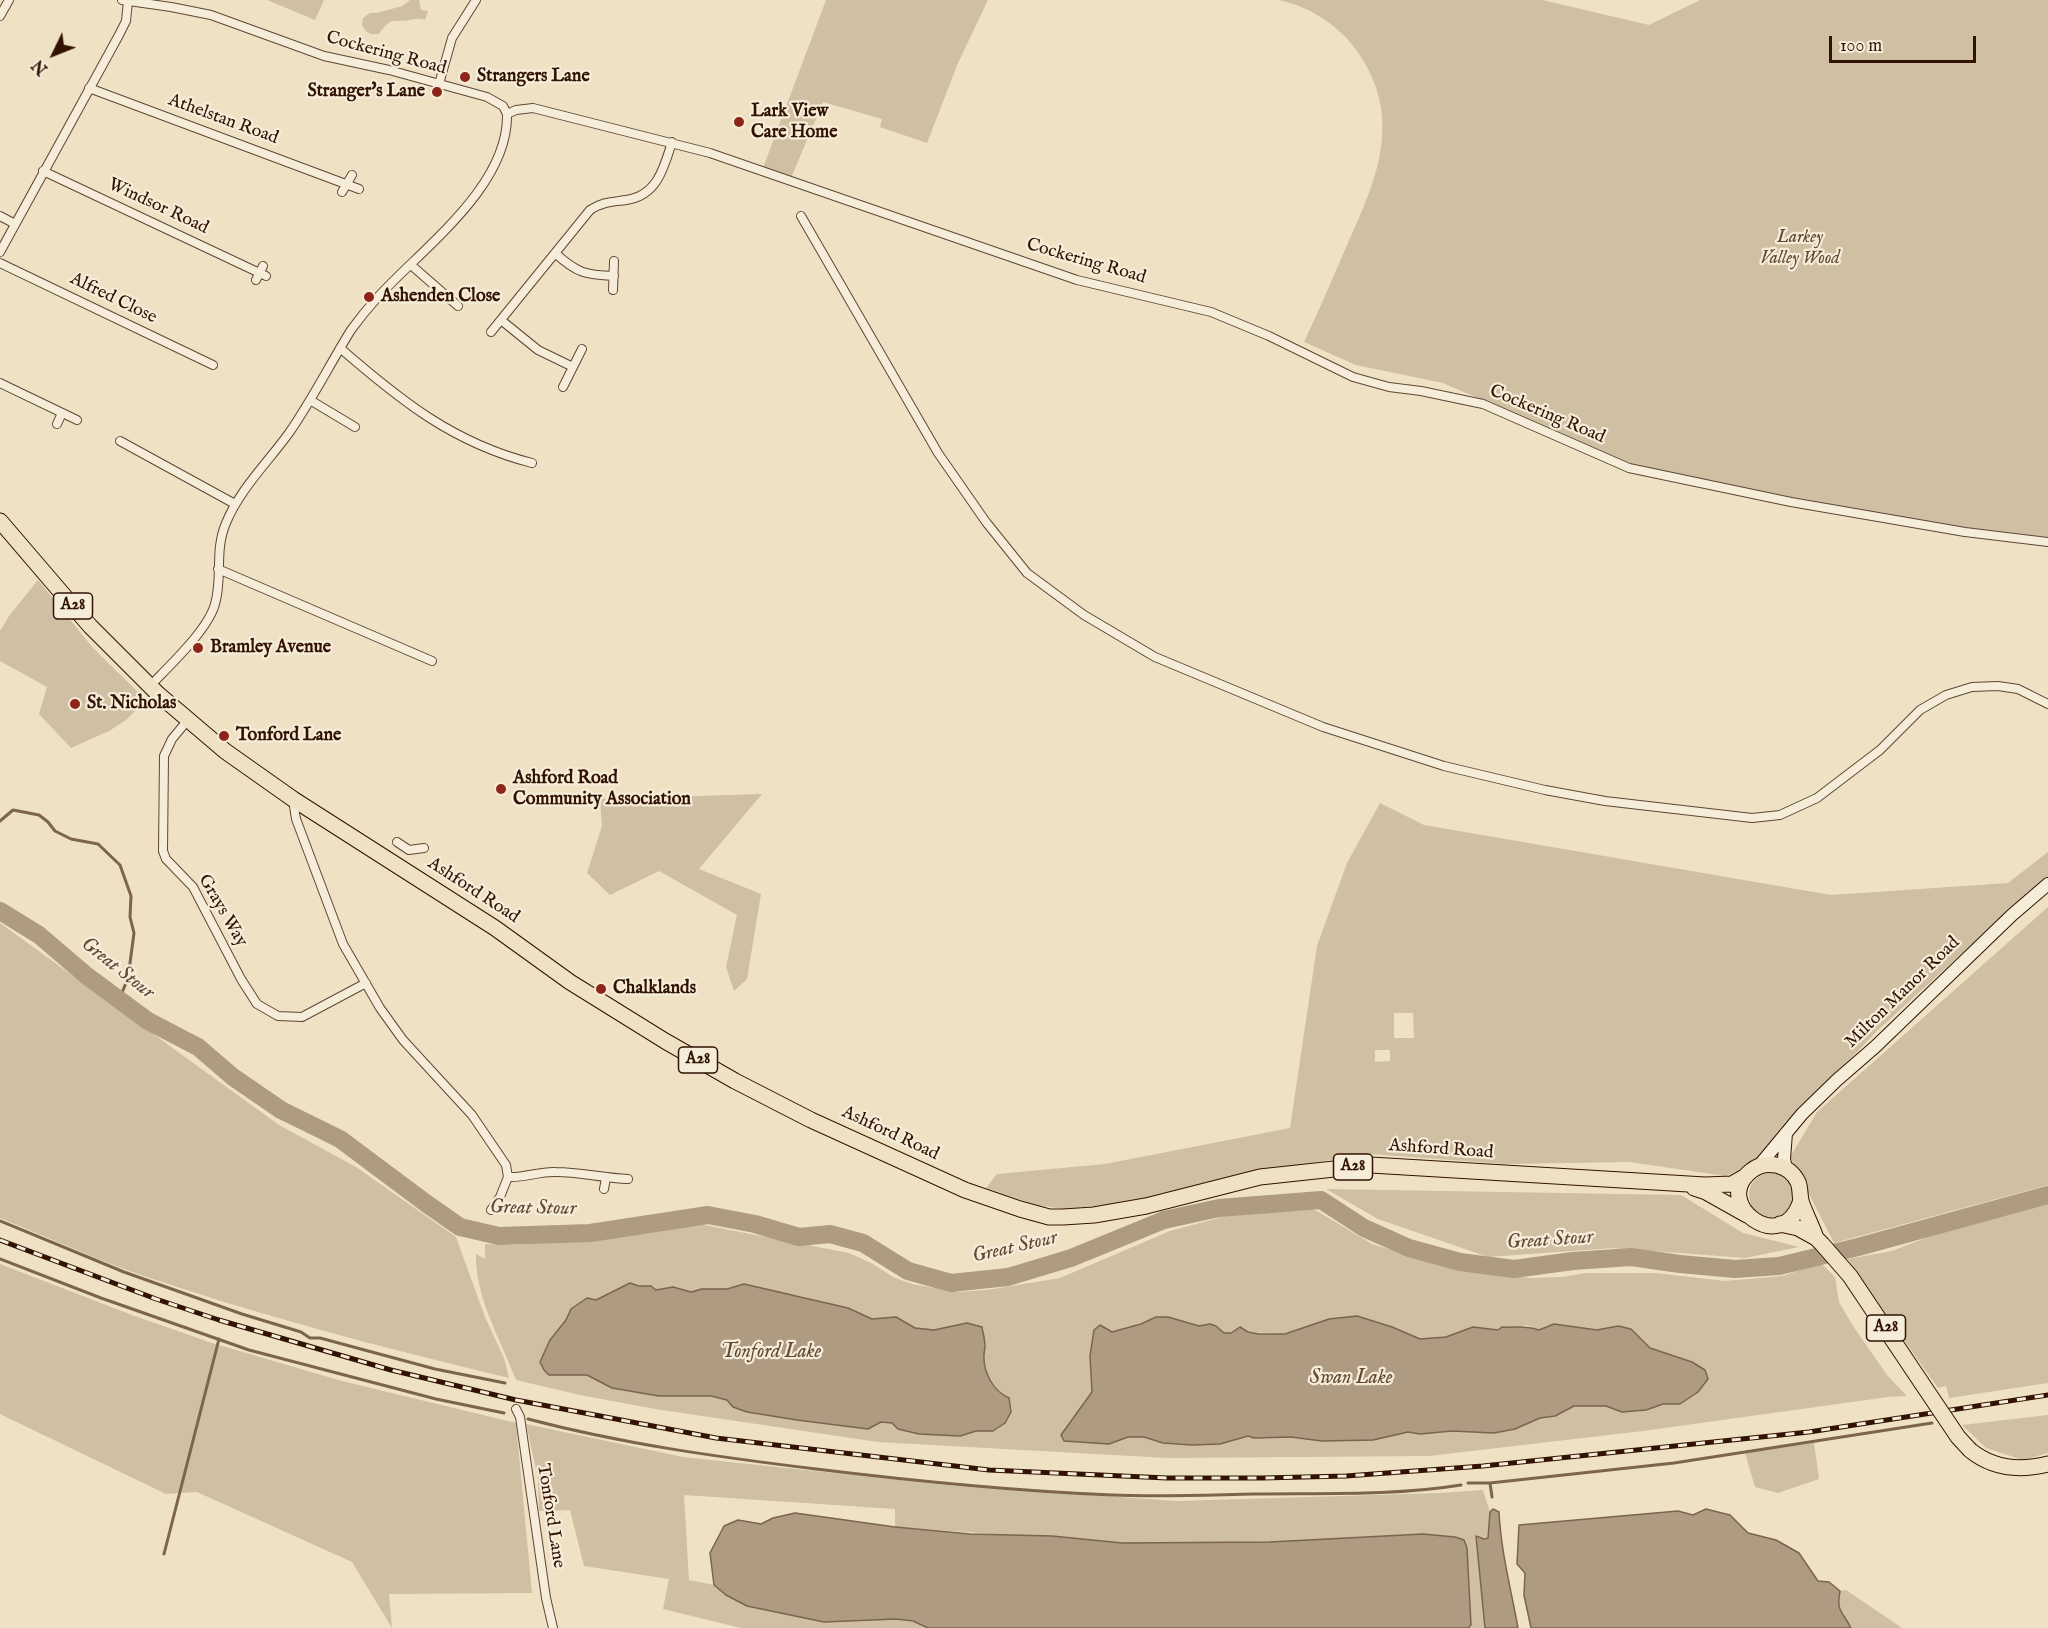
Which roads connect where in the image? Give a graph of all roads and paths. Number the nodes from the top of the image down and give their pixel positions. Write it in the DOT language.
graph roads {
  1 [pos="9,0"];
  2 [pos="125,0"];
  3 [pos="474,0"];
  4 [pos="0,16"];
  5 [pos="438,84"];
  6 [pos="89,88"];
  7 [pos="507,114"];
  8 [pos="672,142"];
  9 [pos="43,171"];
  10 [pos="349,179"];
  11 [pos="359,189"];
  12 [pos="342,192"];
  13 [pos="0,216"];
  14 [pos="801,216"];
  15 [pos="15,224"];
  16 [pos="0,252"];
  17 [pos="555,254"];
  18 [pos="614,261"];
  19 [pos="0,263"];
  20 [pos="411,265"];
  21 [pos="261,274"];
  22 [pos="614,276"];
  23 [pos="613,290"];
  24 [pos="458,306"];
  25 [pos="501,320"];
  26 [pos="491,332"];
  27 [pos="340,348"];
  28 [pos="582,349"];
  29 [pos="213,365"];
  30 [pos="573,368"];
  31 [pos="0,383"];
  32 [pos="563,387"];
  33 [pos="310,400"];
  34 [pos="62,413"];
  35 [pos="77,420"];
  36 [pos="57,424"];
  37 [pos="356,428"];
  38 [pos="120,441"];
  39 [pos="532,464"];
  40 [pos="235,504"];
  41 [pos="0,522"];
  42 [pos="2048,542"];
  43 [pos="218,569"];
  44 [pos="432,661"];
  45 [pos="150,687"];
  46 [pos="2048,704"];
  47 [pos="187,721"];
  48 [pos="293,799"];
  49 [pos="397,842"];
  50 [pos="424,848"];
  51 [pos="2048,884"];
  52 [pos="366,983"];
  53 [pos="1786,1132"];
  54 [pos="1786,1169"];
  55 [pos="1752,1171"];
  56 [pos="508,1177"];
  57 [pos="606,1178"];
  58 [pos="627,1179"];
  59 [pos="1683,1184"];
  60 [pos="604,1189"];
  61 [pos="1801,1200"];
  62 [pos="491,1210"];
  63 [pos="1747,1215"];
  64 [pos="1780,1224"];
  65 [pos="1819,1241"];
  66 [pos="516,1409"];
  67 [pos="2048,1464"];
  68 [pos="553,1628"];
  1 -- 4 [label="street"];
  2 -- 5 [label="street, Cockering Road"];
  2 -- 6 [label="street"];
  3 -- 5 [label="street"];
  5 -- 7 [label="street, Cockering Road"];
  6 -- 9 [label="street"];
  6 -- 10 [label="street, Athelstan Road"];
  7 -- 8 [label="street, Cockering Road"];
  7 -- 20 [label="street"];
  8 -- 17 [label="street"];
  8 -- 42 [label="street, Cockering Road"];
  9 -- 15 [label="street"];
  9 -- 21 [label="street, Windsor Road"];
  10 -- 11 [label="street, Athelstan Road"];
  10 -- 12 [label="street"];
  13 -- 15 [label="street"];
  14 -- 46 [label="street"];
  15 -- 16 [label="street"];
  17 -- 22 [label="street"];
  17 -- 25 [label="street"];
  18 -- 22 [label="street"];
  19 -- 29 [label="street, Alfred Close"];
  20 -- 24 [label="street"];
  20 -- 27 [label="street"];
  22 -- 23 [label="street"];
  25 -- 26 [label="street"];
  25 -- 30 [label="street"];
  27 -- 33 [label="street"];
  27 -- 39 [label="street"];
  28 -- 30 [label="street"];
  30 -- 32 [label="street"];
  31 -- 34 [label="street"];
  33 -- 37 [label="street"];
  33 -- 40 [label="street"];
  34 -- 35 [label="street"];
  34 -- 36 [label="street"];
  38 -- 40 [label="street"];
  40 -- 43 [label="street"];
  41 -- 45 [label="highway, A28"];
  43 -- 44 [label="street"];
  43 -- 45 [label="street"];
  45 -- 47 [label="highway, A28"];
  47 -- 48 [label="highway, Ashford Road / A28"];
  47 -- 52 [label="street, Grays Way"];
  48 -- 52 [label="street"];
  48 -- 59 [label="highway, Ashford Road / A28"];
  49 -- 50 [label="street"];
  51 -- 53 [label="street, Milton Manor Road"];
  52 -- 56 [label="street"];
  53 -- 54 [label="street"];
  53 -- 55 [label="street, Milton Manor Road"];
  54 -- 55 [label="highway"];
  54 -- 61 [label="highway"];
  55 -- 59 [label="highway, Ashford Road / A28"];
  55 -- 63 [label="highway"];
  56 -- 57 [label="street"];
  56 -- 62 [label="street"];
  57 -- 58 [label="street"];
  57 -- 60 [label="street"];
  59 -- 63 [label="highway, Ashford Road / A28"];
  61 -- 64 [label="highway"];
  61 -- 65 [label="highway, A28"];
  63 -- 64 [label="highway"];
  64 -- 65 [label="highway, A28"];
  65 -- 67 [label="highway, A28, bridge"];
  66 -- 68 [label="street, Tonford Lane"];
}
